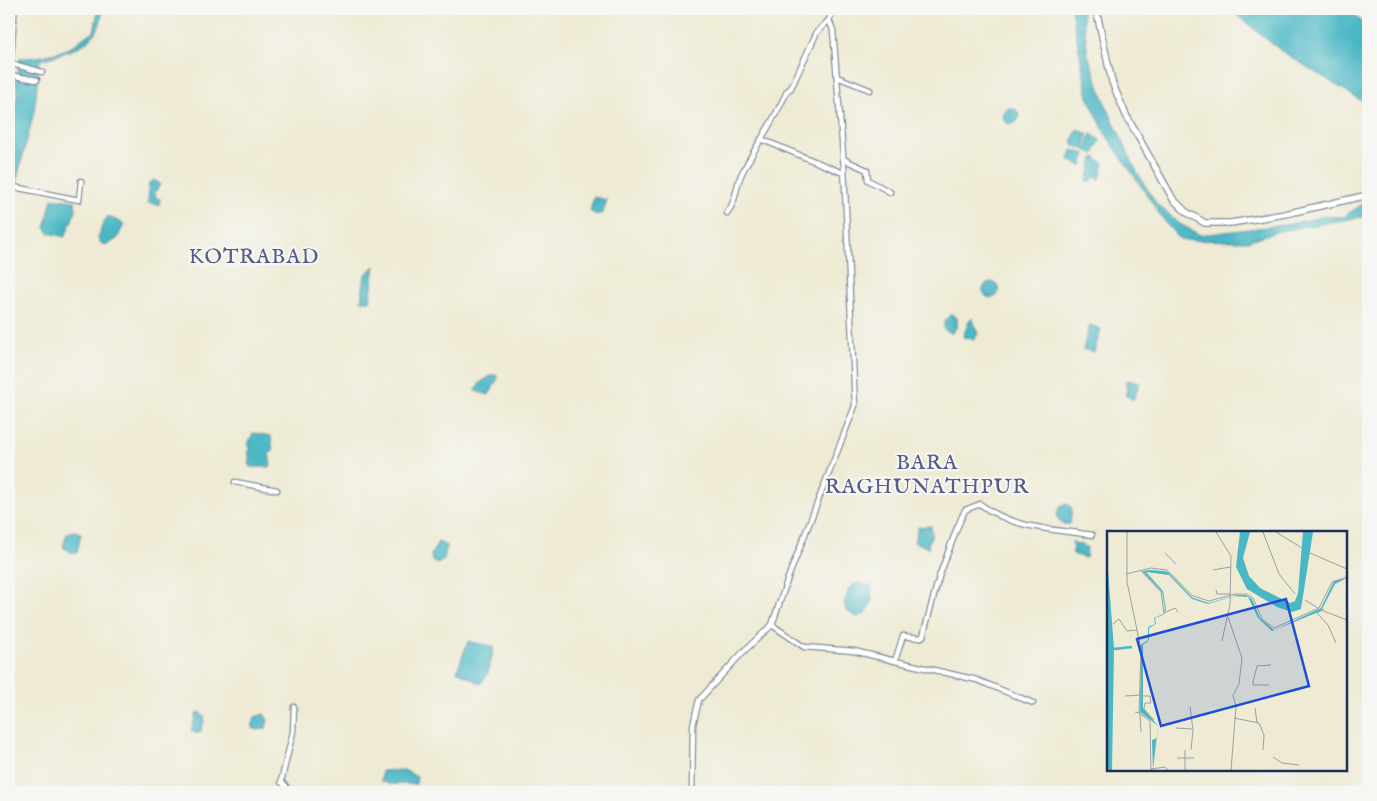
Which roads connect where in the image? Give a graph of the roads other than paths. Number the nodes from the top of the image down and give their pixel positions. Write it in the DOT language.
graph roads {
  1 [pos="14,9"];
  2 [pos="834,9"];
  3 [pos="1096,9"];
  4 [pos="829,20"];
  5 [pos="10,63"];
  6 [pos="42,72"];
  7 [pos="9,75"];
  8 [pos="837,77"];
  9 [pos="9,79"];
  10 [pos="37,80"];
  11 [pos="870,90"];
  12 [pos="762,140"];
  13 [pos="843,159"];
  14 [pos="843,173"];
  15 [pos="81,181"];
  16 [pos="9,186"];
  17 [pos="890,192"];
  18 [pos="1368,195"];
  19 [pos="727,213"];
  20 [pos="235,482"];
  21 [pos="277,490"];
  22 [pos="1092,535"];
  23 [pos="772,625"];
  24 [pos="895,661"];
  25 [pos="1033,703"];
  26 [pos="294,707"];
  27 [pos="285,792"];
  28 [pos="692,792"];
  1 -- 5 [label="main road"];
  2 -- 4 [label="street"];
  3 -- 18 [label="main road"];
  4 -- 8 [label="street"];
  4 -- 12 [label="street"];
  5 -- 6 [label="street"];
  5 -- 7 [label="main road"];
  7 -- 9 [label="main road"];
  7 -- 10 [label="street"];
  8 -- 11 [label="street"];
  8 -- 13 [label="street"];
  12 -- 14 [label="street"];
  12 -- 19 [label="street"];
  13 -- 14 [label="street"];
  13 -- 17 [label="street"];
  14 -- 23 [label="street"];
  15 -- 16 [label="street"];
  20 -- 21 [label="street"];
  22 -- 24 [label="street"];
  23 -- 24 [label="street"];
  23 -- 28 [label="street"];
  24 -- 25 [label="street"];
  26 -- 27 [label="street"];
}
